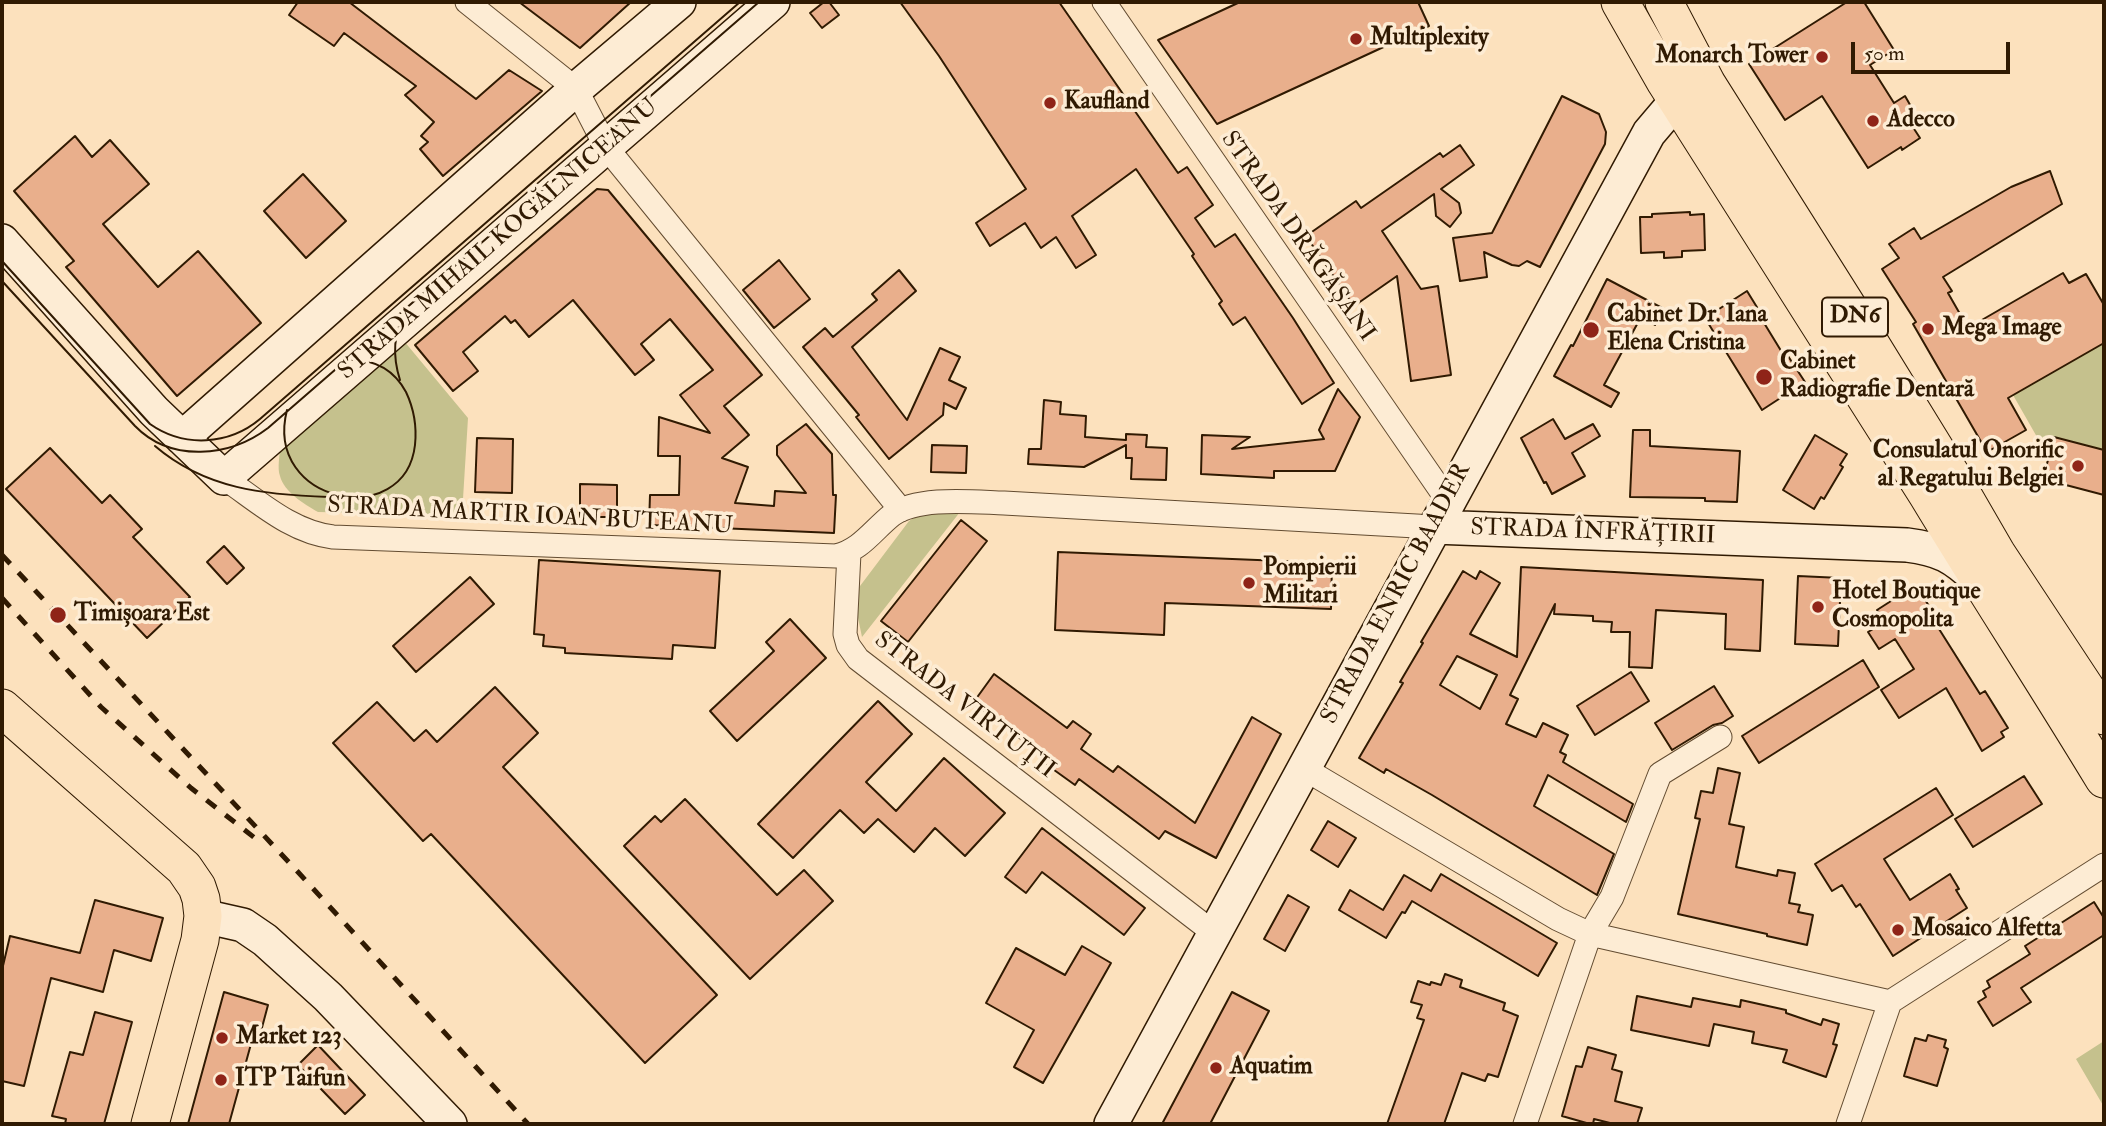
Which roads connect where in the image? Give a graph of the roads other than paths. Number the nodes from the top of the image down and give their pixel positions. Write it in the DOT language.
graph roads {
  1 [pos="467,2"];
  2 [pos="679,2"];
  3 [pos="773,2"];
  4 [pos="1104,2"];
  5 [pos="1620,2"];
  6 [pos="1664,2"];
  7 [pos="576,89"];
  8 [pos="1692,92"];
  9 [pos="606,147"];
  10 [pos="2,241"];
  11 [pos="182,438"];
  12 [pos="224,478"];
  13 [pos="901,510"];
  14 [pos="1441,514"];
  15 [pos="849,553"];
  16 [pos="1982,584"];
  17 [pos="2,708"];
  18 [pos="2104,716"];
  19 [pos="1720,737"];
  20 [pos="1303,768"];
  21 [pos="2104,779"];
  22 [pos="2104,865"];
  23 [pos="203,916"];
  24 [pos="1214,933"];
  25 [pos="1590,934"];
  26 [pos="1890,1002"];
  27 [pos="150,1124"];
  28 [pos="450,1124"];
  29 [pos="1111,1124"];
  30 [pos="1525,1124"];
  31 [pos="1848,1124"];
  1 -- 7 [label="street"];
  2 -- 7 [label="street"];
  3 -- 9 [label="street, STRADA MIHAIL KOGĂLNICEANU"];
  4 -- 14 [label="street, STRADA DRĂGĂȘANI"];
  5 -- 8 [label="main road, DN6"];
  6 -- 8 [label="main road, DN6"];
  7 -- 9 [label="street"];
  7 -- 11 [label="street"];
  8 -- 14 [label="street, STRADA ENRIC BAADER"];
  8 -- 16 [label="main road, DN6"];
  8 -- 18 [label="main road, DN6"];
  9 -- 12 [label="street, STRADA MIHAIL KOGĂLNICEANU"];
  9 -- 13 [label="street"];
  10 -- 11 [label="street"];
  11 -- 12 [label="street"];
  12 -- 15 [label="street, STRADA MARTIR IOAN BUTEANU"];
  13 -- 14 [label="street, STRADA ÎNFRĂȚIRII"];
  13 -- 15 [label="street"];
  14 -- 16 [label="street, STRADA ÎNFRĂȚIRII"];
  14 -- 20 [label="street, STRADA ENRIC BAADER"];
  15 -- 24 [label="street, STRADA VIRTUȚII"];
  16 -- 21 [label="main road, DN6"];
  17 -- 23 [label="main road"];
  19 -- 25 [label="street"];
  20 -- 24 [label="street, STRADA ENRIC BAADER"];
  20 -- 25 [label="street"];
  22 -- 26 [label="street"];
  23 -- 27 [label="main road"];
  23 -- 28 [label="street"];
  24 -- 29 [label="street, STRADA ENRIC BAADER"];
  25 -- 26 [label="street"];
  25 -- 30 [label="street"];
  26 -- 31 [label="street"];
}
